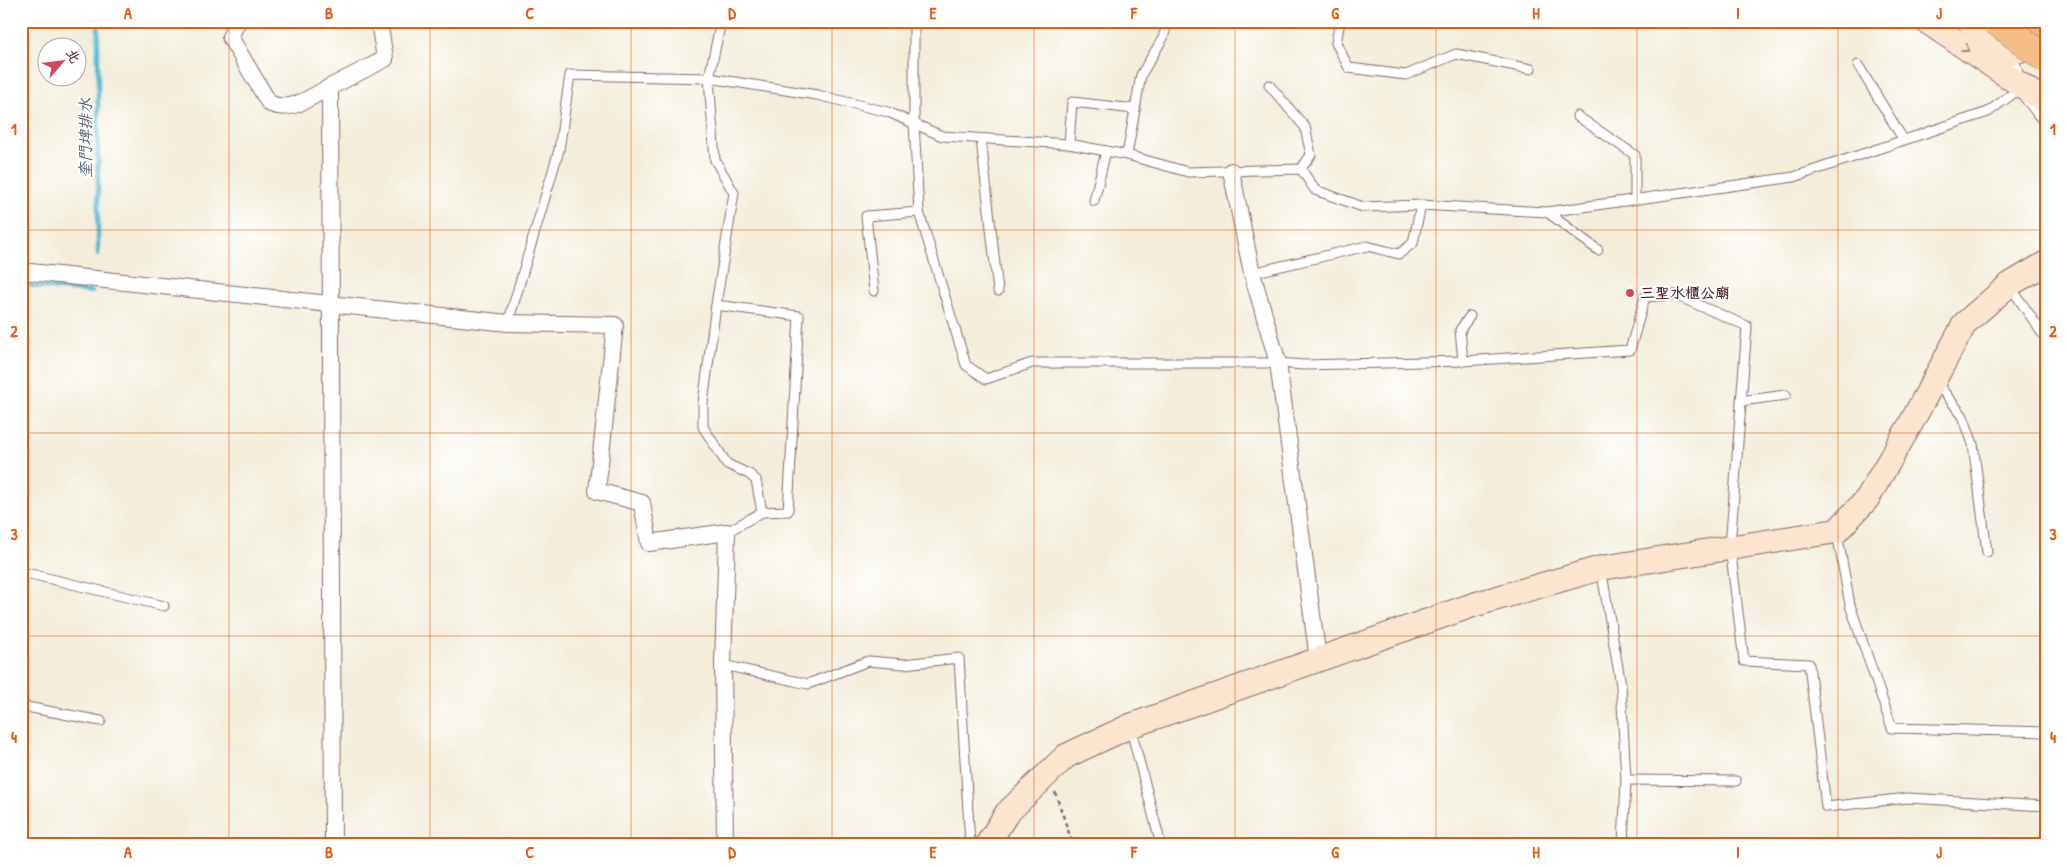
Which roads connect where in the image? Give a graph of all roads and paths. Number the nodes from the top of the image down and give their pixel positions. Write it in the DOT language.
graph roads {
  1 [pos="238,21"];
  2 [pos="379,21"];
  3 [pos="721,21"];
  4 [pos="914,21"];
  5 [pos="1168,21"];
  6 [pos="1340,21"];
  7 [pos="1926,21"];
  8 [pos="1969,21"];
  9 [pos="1996,21"];
  10 [pos="2041,21"];
  11 [pos="2046,24"];
  12 [pos="2046,44"];
  13 [pos="2012,52"];
  14 [pos="2046,59"];
  15 [pos="1858,66"];
  16 [pos="1531,69"];
  17 [pos="709,78"];
  18 [pos="1269,85"];
  19 [pos="330,87"];
  20 [pos="2022,87"];
  21 [pos="2046,102"];
  22 [pos="1135,109"];
  23 [pos="1577,116"];
  24 [pos="2046,119"];
  25 [pos="914,123"];
  26 [pos="981,139"];
  27 [pos="1903,139"];
  28 [pos="1069,144"];
  29 [pos="1106,151"];
  30 [pos="1127,155"];
  31 [pos="1301,169"];
  32 [pos="1231,171"];
  33 [pos="1635,199"];
  34 [pos="1094,201"];
  35 [pos="1421,205"];
  36 [pos="919,212"];
  37 [pos="1547,212"];
  38 [pos="1598,250"];
  39 [pos="2046,263"];
  40 [pos="21,271"];
  41 [pos="1252,274"];
  42 [pos="2009,285"];
  43 [pos="874,291"];
  44 [pos="998,291"];
  45 [pos="331,305"];
  46 [pos="716,305"];
  47 [pos="1470,316"];
  48 [pos="508,323"];
  49 [pos="2042,333"];
  50 [pos="1463,361"];
  51 [pos="1278,363"];
  52 [pos="1935,380"];
  53 [pos="1786,395"];
  54 [pos="1741,401"];
  55 [pos="762,512"];
  56 [pos="1837,531"];
  57 [pos="727,532"];
  58 [pos="1730,547"];
  59 [pos="1987,552"];
  60 [pos="1601,568"];
  61 [pos="21,586"];
  62 [pos="164,606"];
  63 [pos="1318,660"];
  64 [pos="722,666"];
  65 [pos="21,706"];
  66 [pos="101,721"];
  67 [pos="1130,726"];
  68 [pos="2046,732"];
  69 [pos="1050,772"];
  70 [pos="1626,780"];
  71 [pos="1736,782"];
  72 [pos="2046,806"];
  73 [pos="333,845"];
  74 [pos="725,845"];
  75 [pos="970,845"];
  76 [pos="988,845"];
  77 [pos="1073,845"];
  78 [pos="1161,845"];
  79 [pos="1623,845"];
  1 -- 19 [label="street"];
  2 -- 19 [label="street"];
  3 -- 17 [label="lane"];
  4 -- 25 [label="lane"];
  5 -- 22 [label="lane"];
  6 -- 16 [label="lane"];
  7 -- 20 [label="street, one-way"];
  8 -- 13 [label="street"];
  9 -- 14 [label="highway, bridge"];
  10 -- 11 [label="highway"];
  12 -- 13 [label="street"];
  13 -- 20 [label="lane"];
  15 -- 27 [label="lane"];
  17 -- 25 [label="lane"];
  17 -- 46 [label="lane"];
  17 -- 48 [label="lane"];
  18 -- 31 [label="lane"];
  19 -- 45 [label="street"];
  20 -- 21 [label="street"];
  20 -- 24 [label="street"];
  20 -- 27 [label="lane"];
  22 -- 28 [label="lane"];
  22 -- 30 [label="lane"];
  23 -- 33 [label="lane"];
  25 -- 26 [label="lane"];
  25 -- 36 [label="lane"];
  26 -- 28 [label="lane"];
  26 -- 44 [label="lane"];
  27 -- 33 [label="lane"];
  28 -- 29 [label="lane"];
  29 -- 30 [label="lane"];
  29 -- 34 [label="lane"];
  30 -- 32 [label="lane"];
  31 -- 32 [label="lane"];
  31 -- 35 [label="lane"];
  32 -- 41 [label="street"];
  33 -- 37 [label="lane"];
  35 -- 37 [label="lane"];
  35 -- 41 [label="lane"];
  36 -- 43 [label="lane"];
  36 -- 51 [label="lane"];
  37 -- 38 [label="lane"];
  39 -- 42 [label="street"];
  40 -- 45 [label="street"];
  41 -- 51 [label="street"];
  42 -- 49 [label="lane"];
  42 -- 52 [label="street"];
  45 -- 48 [label="street"];
  45 -- 73 [label="street"];
  46 -- 55 [label="lane"];
  46 -- 55 [label="lane"];
  47 -- 50 [label="lane"];
  48 -- 57 [label="street"];
  50 -- 51 [label="lane"];
  50 -- 54 [label="lane"];
  51 -- 63 [label="street"];
  52 -- 56 [label="street"];
  52 -- 59 [label="lane"];
  53 -- 54 [label="lane"];
  54 -- 58 [label="lane"];
  55 -- 57 [label="lane"];
  56 -- 58 [label="street"];
  56 -- 68 [label="lane"];
  57 -- 64 [label="street"];
  58 -- 60 [label="street"];
  58 -- 72 [label="lane"];
  60 -- 63 [label="street"];
  60 -- 70 [label="lane"];
  61 -- 62 [label="lane"];
  63 -- 67 [label="street"];
  64 -- 74 [label="street"];
  64 -- 75 [label="lane"];
  65 -- 66 [label="lane"];
  67 -- 69 [label="street"];
  67 -- 78 [label="lane"];
  69 -- 76 [label="street"];
  69 -- 77 [label="path"];
  70 -- 71 [label="lane"];
  70 -- 79 [label="lane"];
}
